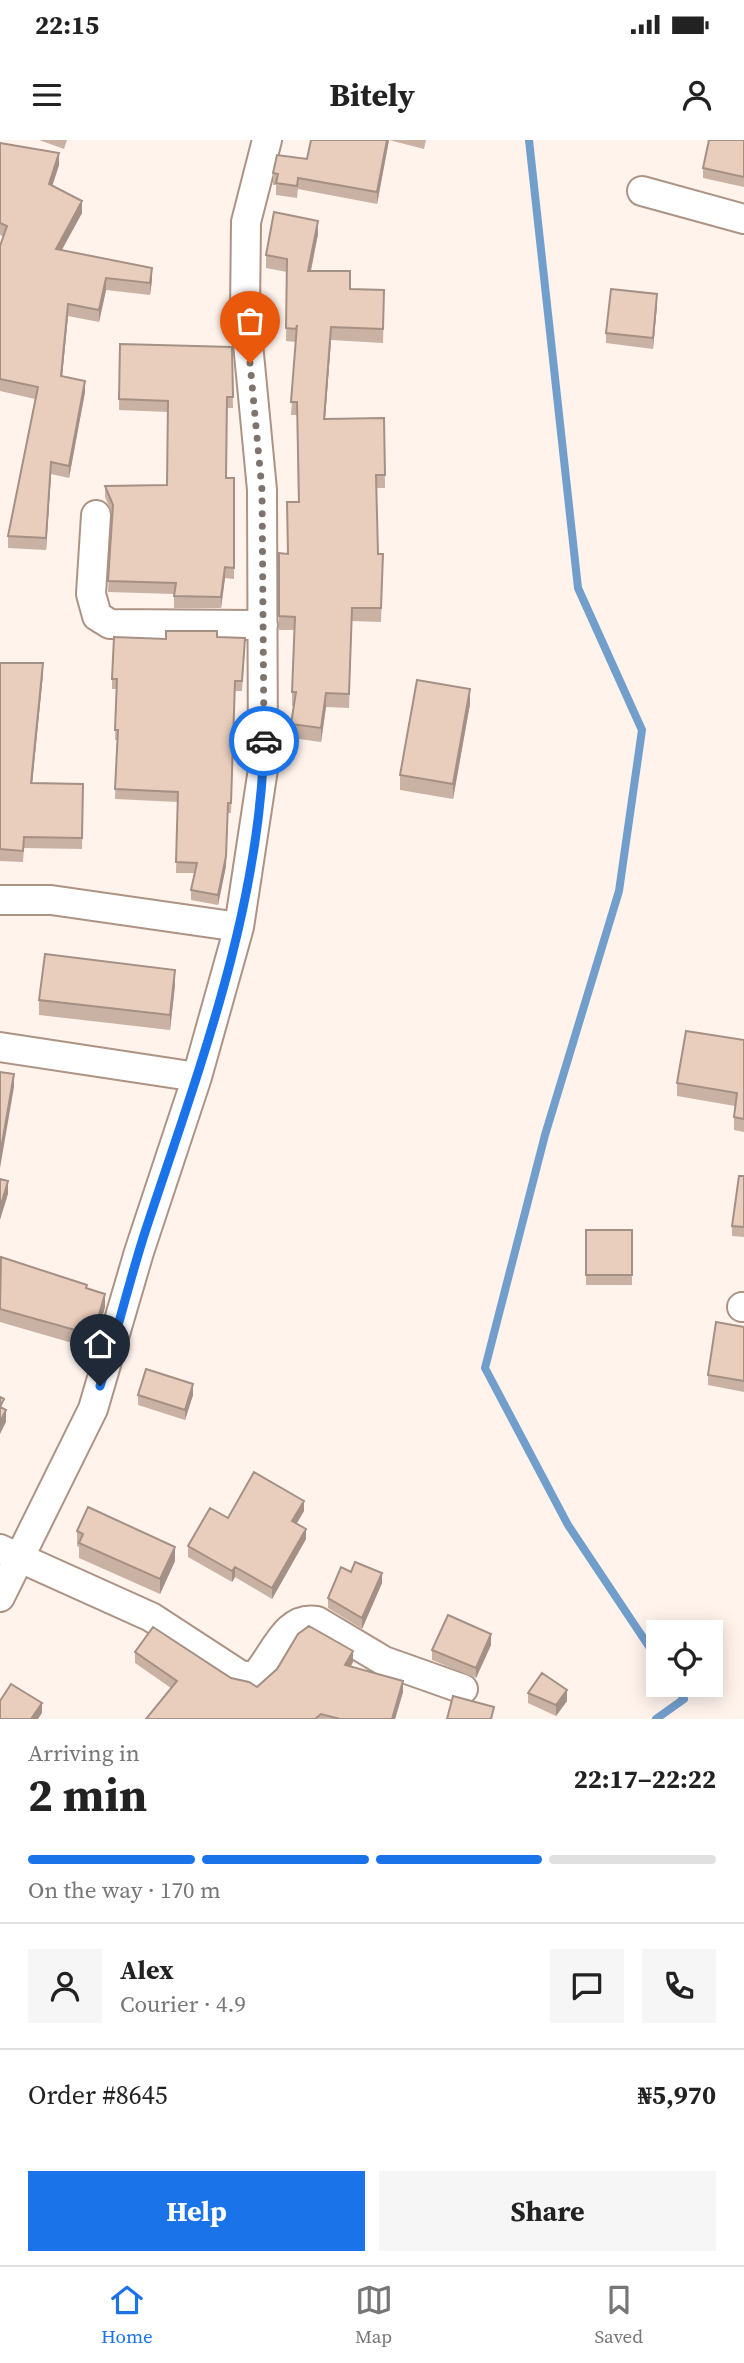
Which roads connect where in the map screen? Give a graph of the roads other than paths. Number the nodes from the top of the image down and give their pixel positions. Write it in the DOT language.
graph roads {
  1 [pos="267,140"];
  2 [pos="642,191"];
  3 [pos="744,219"];
  4 [pos="96,515"];
  5 [pos="263,625"];
  6 [pos="0,900"];
  7 [pos="239,927"];
  8 [pos="0,1047"];
  9 [pos="197,1077"];
  10 [pos="10,1554"];
  11 [pos="0,1597"];
  12 [pos="463,1689"];
  1 -- 5 [label="street"];
  2 -- 3 [label="street"];
  4 -- 5 [label="street"];
  5 -- 7 [label="street"];
  6 -- 7 [label="street"];
  7 -- 9 [label="street"];
  8 -- 9 [label="street"];
  9 -- 10 [label="street"];
  10 -- 11 [label="street"];
  10 -- 12 [label="street"];
}
